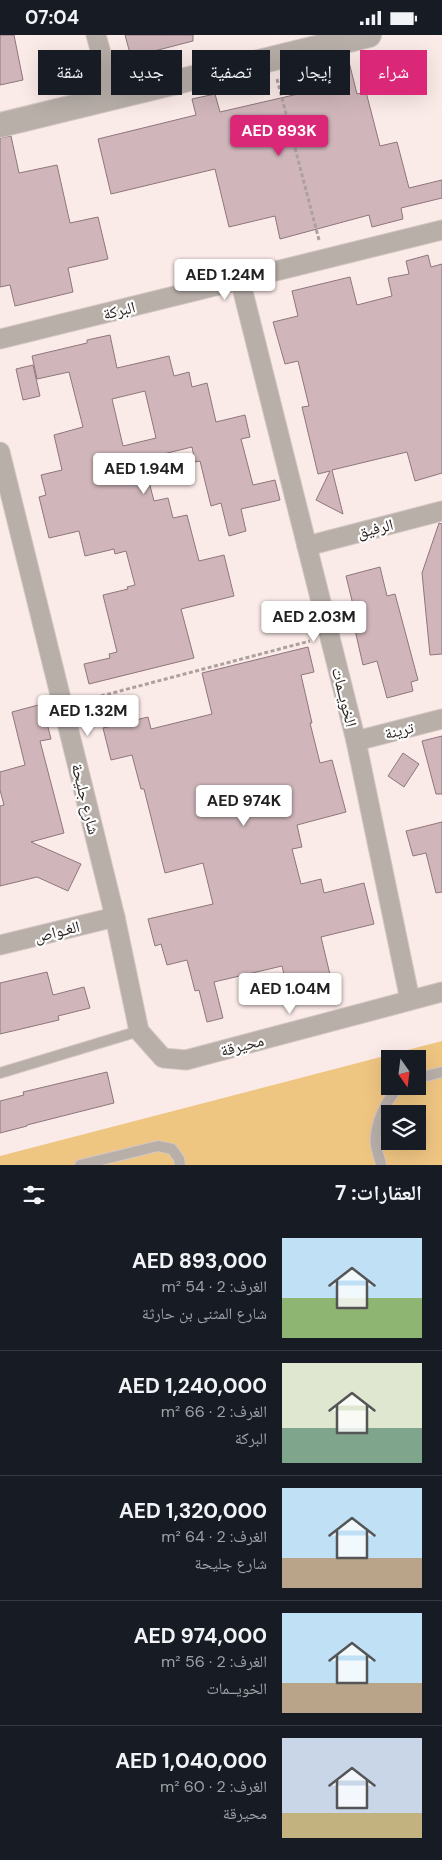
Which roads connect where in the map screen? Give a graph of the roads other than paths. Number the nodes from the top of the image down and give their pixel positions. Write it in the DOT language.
graph roads {
  1 [pos="96,35"];
  2 [pos="365,35"];
  3 [pos="113,96"];
  4 [pos="0,125"];
  5 [pos="442,230"];
  6 [pos="240,280"];
  7 [pos="0,339"];
  8 [pos="0,452"];
  9 [pos="442,511"];
  10 [pos="307,546"];
  11 [pos="442,719"];
  12 [pos="356,741"];
  13 [pos="115,917"];
  14 [pos="0,945"];
  15 [pos="442,992"];
  16 [pos="410,1000"];
  17 [pos="138,1031"];
  18 [pos="442,1072"];
  19 [pos="0,1073"];
  20 [pos="426,1076"];
  21 [pos="392,1095"];
  22 [pos="80,1165"];
  23 [pos="180,1165"];
  24 [pos="381,1165"];
  1 -- 3 [label="street"];
  2 -- 3 [label="street"];
  3 -- 4 [label="street"];
  5 -- 6 [label="street, البركة"];
  6 -- 7 [label="street, البركة"];
  6 -- 10 [label="street, الخويــمات"];
  8 -- 13 [label="street, شارع جليحة"];
  9 -- 10 [label="street, الرفيق"];
  10 -- 12 [label="street, الخويــمات"];
  11 -- 12 [label="street, ترينة"];
  12 -- 16 [label="street, الخويــمات"];
  13 -- 14 [label="street, الغـواص"];
  13 -- 17 [label="street, شارع جليحة"];
  15 -- 16 [label="street, محيرقة"];
  16 -- 17 [label="street, محيرقة"];
  17 -- 19 [label="lane"];
  18 -- 20 [label="lane"];
  21 -- 24 [label="lane"];
  22 -- 23 [label="lane"];
}
